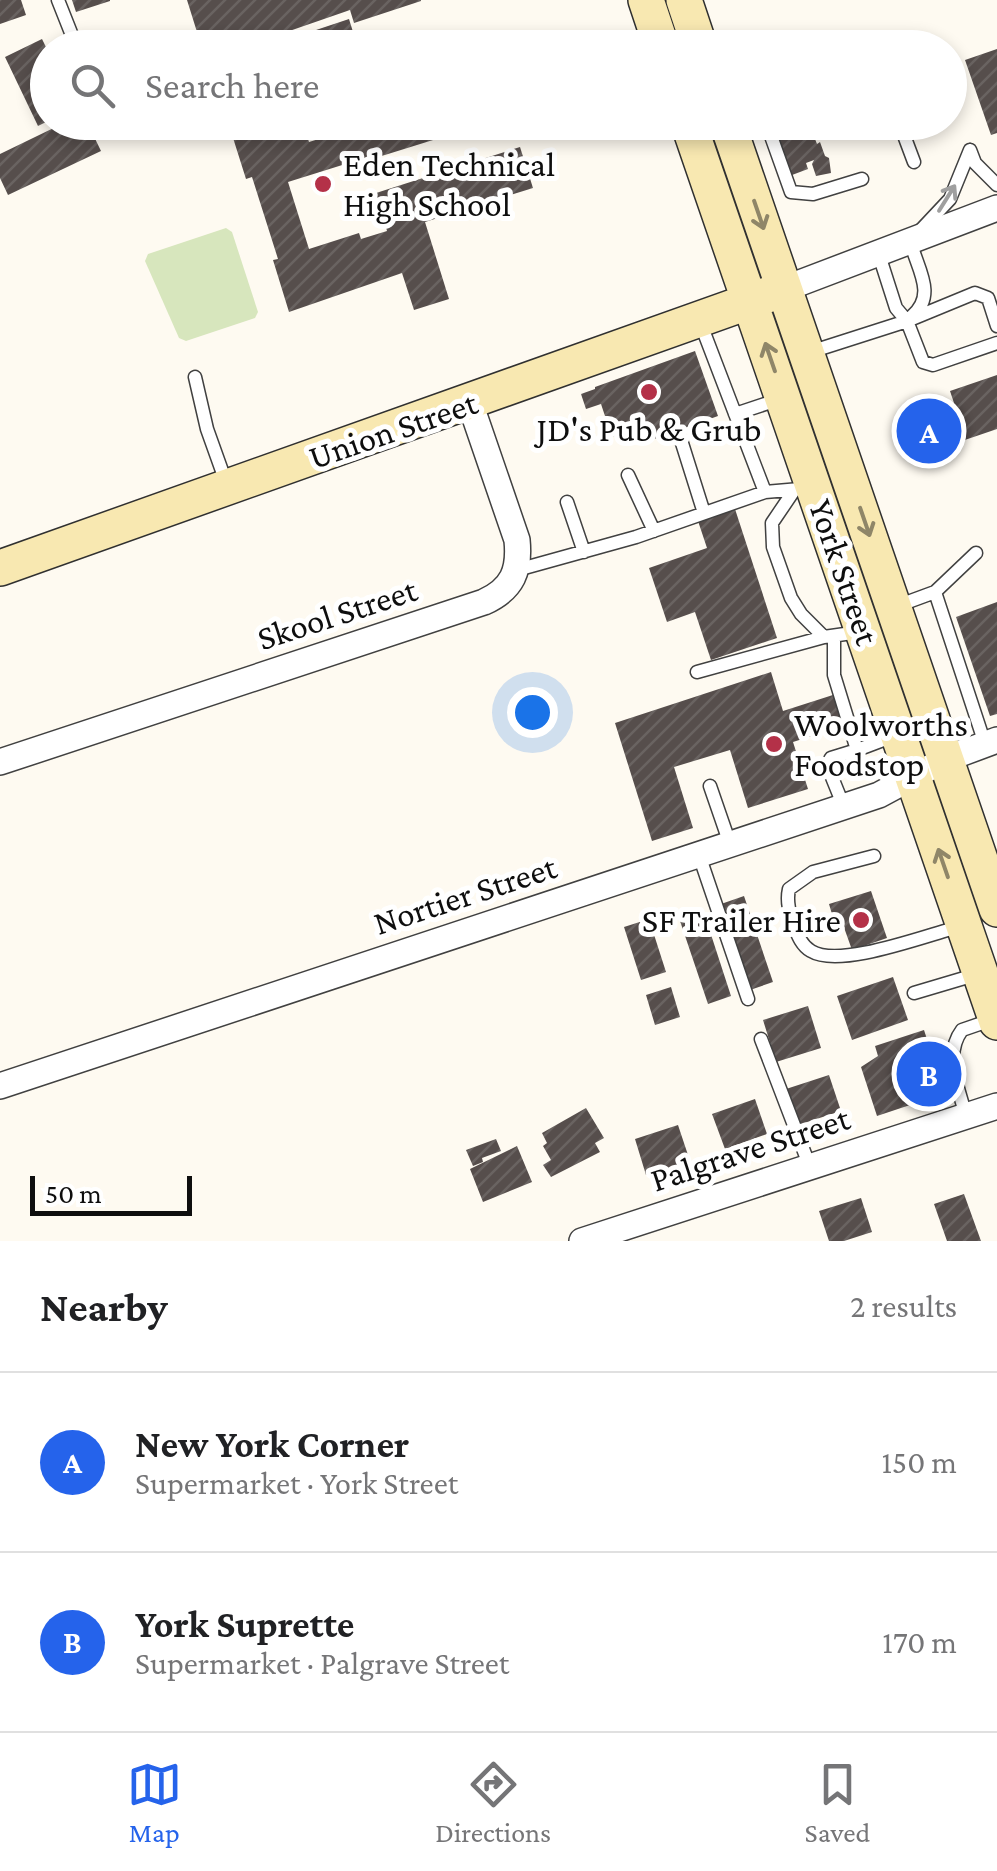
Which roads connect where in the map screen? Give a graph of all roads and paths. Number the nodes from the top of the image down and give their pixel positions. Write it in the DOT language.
graph roads {
  1 [pos="58,0"];
  2 [pos="646,0"];
  3 [pos="684,0"];
  4 [pos="70,30"];
  5 [pos="656,30"];
  6 [pos="694,30"];
  7 [pos="694,140"];
  8 [pos="732,140"];
  9 [pos="772,140"];
  10 [pos="906,140"];
  11 [pos="914,162"];
  12 [pos="862,179"];
  13 [pos="997,185"];
  14 [pos="997,208"];
  15 [pos="997,222"];
  16 [pos="911,243"];
  17 [pos="881,254"];
  18 [pos="784,289"];
  19 [pos="927,294"];
  20 [pos="956,301"];
  21 [pos="751,302"];
  22 [pos="699,320"];
  23 [pos="907,321"];
  24 [pos="997,326"];
  25 [pos="997,344"];
  26 [pos="813,351"];
  27 [pos="195,377"];
  28 [pos="784,397"];
  29 [pos="470,403"];
  30 [pos="736,414"];
  31 [pos="682,440"];
  32 [pos="628,475"];
  33 [pos="228,488"];
  34 [pos="804,489"];
  35 [pos="765,492"];
  36 [pos="567,502"];
  37 [pos="704,513"];
  38 [pos="654,531"];
  39 [pos="584,552"];
  40 [pos="976,553"];
  41 [pos="0,568"];
  42 [pos="516,570"];
  43 [pos="935,592"];
  44 [pos="895,607"];
  45 [pos="840,635"];
  46 [pos="697,672"];
  47 [pos="899,734"];
  48 [pos="991,742"];
  49 [pos="857,750"];
  50 [pos="946,759"];
  51 [pos="0,762"];
  52 [pos="914,778"];
  53 [pos="710,786"];
  54 [pos="844,807"];
  55 [pos="730,844"];
  56 [pos="698,855"];
  57 [pos="874,856"];
  58 [pos="997,909"];
  59 [pos="964,925"];
  60 [pos="980,974"];
  61 [pos="914,992"];
  62 [pos="748,999"];
  63 [pos="996,1020"];
  64 [pos="761,1039"];
  65 [pos="0,1086"];
  66 [pos="997,1106"];
  67 [pos="966,1116"];
  68 [pos="810,1167"];
  69 [pos="582,1241"];
  1 -- 4 [label="lane"];
  2 -- 5 [label="main road"];
  3 -- 6 [label="main road"];
  7 -- 21 [label="main road, York Street"];
  8 -- 18 [label="main road, York Street, one-way"];
  9 -- 12 [label="lane"];
  10 -- 11 [label="lane"];
  16 -- 13 [label="lane, one-way"];
  14 -- 16 [label="street"];
  15 -- 16 [label="street"];
  16 -- 17 [label="street"];
  16 -- 19 [label="lane"];
  17 -- 18 [label="street"];
  17 -- 23 [label="lane"];
  18 -- 21 [label="main road, Union Street"];
  18 -- 26 [label="main road, York Street"];
  19 -- 20 [label="lane"];
  19 -- 23 [label="lane"];
  20 -- 23 [label="lane"];
  20 -- 24 [label="lane"];
  21 -- 22 [label="main road, Union Street"];
  28 -- 21 [label="main road, York Street, one-way"];
  22 -- 29 [label="main road, Union Street"];
  22 -- 30 [label="lane"];
  23 -- 25 [label="lane"];
  23 -- 26 [label="lane"];
  26 -- 44 [label="main road, York Street, one-way"];
  27 -- 33 [label="lane"];
  28 -- 30 [label="lane"];
  28 -- 34 [label="main road, York Street"];
  29 -- 33 [label="main road, Union Street"];
  29 -- 42 [label="street"];
  30 -- 35 [label="lane"];
  31 -- 37 [label="lane"];
  32 -- 38 [label="lane"];
  33 -- 41 [label="main road, Union Street"];
  34 -- 35 [label="lane"];
  34 -- 45 [label="main road, York Street"];
  34 -- 45 [label="lane"];
  35 -- 37 [label="lane"];
  36 -- 39 [label="lane"];
  37 -- 38 [label="lane"];
  38 -- 39 [label="lane"];
  39 -- 42 [label="lane"];
  40 -- 43 [label="lane"];
  42 -- 51 [label="street, Skool Street"];
  43 -- 44 [label="lane"];
  43 -- 48 [label="lane"];
  44 -- 50 [label="main road, York Street"];
  45 -- 46 [label="lane"];
  45 -- 47 [label="main road, York Street"];
  45 -- 49 [label="lane"];
  47 -- 49 [label="lane"];
  47 -- 52 [label="main road, York Street"];
  48 -- 50 [label="street, Nortier Street"];
  49 -- 54 [label="lane"];
  50 -- 52 [label="street, Nortier Street"];
  50 -- 58 [label="main road, York Street"];
  52 -- 54 [label="street, Nortier Street"];
  59 -- 52 [label="main road, York Street, one-way"];
  53 -- 55 [label="lane"];
  54 -- 55 [label="street, Nortier Street"];
  55 -- 56 [label="street, Nortier Street"];
  56 -- 62 [label="lane"];
  56 -- 65 [label="street, Nortier Street"];
  57 -- 59 [label="lane"];
  59 -- 60 [label="main road, York Street"];
  60 -- 61 [label="lane"];
  60 -- 63 [label="main road, York Street"];
  63 -- 67 [label="lane"];
  64 -- 68 [label="lane"];
  66 -- 67 [label="street, Palgrave Street"];
  67 -- 68 [label="street, Palgrave Street"];
  68 -- 69 [label="street, Palgrave Street"];
}
